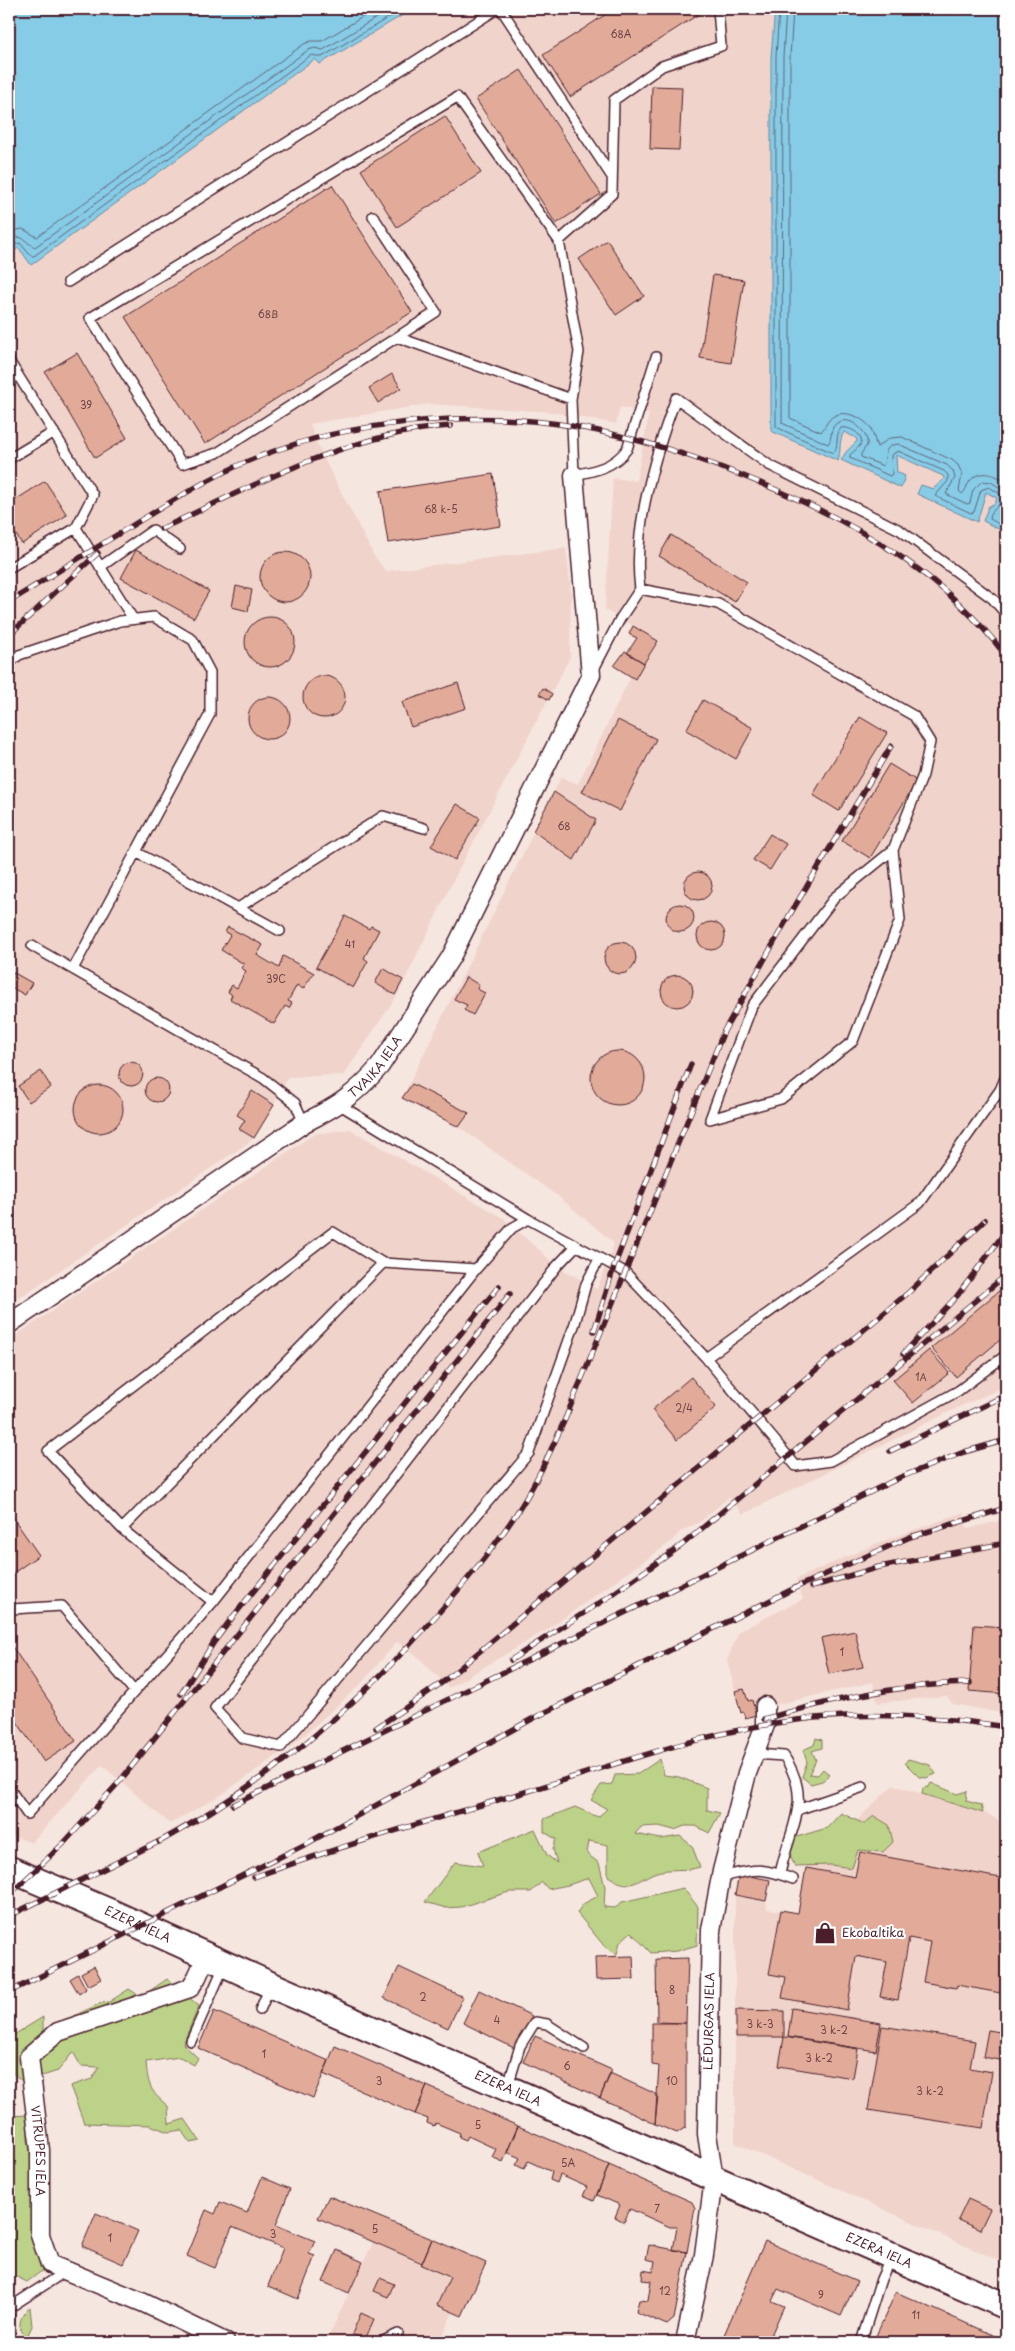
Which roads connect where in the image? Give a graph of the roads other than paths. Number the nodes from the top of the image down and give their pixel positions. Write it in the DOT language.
graph roads {
  1 [pos="497,9"];
  2 [pos="501,9"];
  3 [pos="718,9"];
  4 [pos="612,177"];
  5 [pos="373,216"];
  6 [pos="559,241"];
  7 [pos="68,282"];
  8 [pos="397,337"];
  9 [pos="656,357"];
  10 [pos="9,360"];
  11 [pos="571,399"];
  12 [pos="54,432"];
  13 [pos="9,459"];
  14 [pos="574,475"];
  15 [pos="76,528"];
  16 [pos="180,549"];
  17 [pos="100,566"];
  18 [pos="9,568"];
  19 [pos="640,589"];
  20 [pos="1006,614"];
  21 [pos="133,619"];
  22 [pos="9,663"];
  23 [pos="591,675"];
  24 [pos="424,828"];
  25 [pos="893,850"];
  26 [pos="136,852"];
  27 [pos="238,908"];
  28 [pos="280,931"];
  29 [pos="32,946"];
  30 [pos="73,969"];
  31 [pos="1006,1076"];
  32 [pos="340,1105"];
  33 [pos="304,1122"];
  34 [pos="528,1219"];
  35 [pos="576,1246"];
  36 [pos="599,1259"];
  37 [pos="383,1263"];
  38 [pos="476,1268"];
  39 [pos="9,1324"];
  40 [pos="1006,1355"];
  41 [pos="706,1358"];
  42 [pos="122,1529"];
  43 [pos="213,1602"];
  44 [pos="9,1605"];
  45 [pos="134,1691"];
  46 [pos="765,1706"];
  47 [pos="754,1754"];
  48 [pos="863,1787"];
  49 [pos="9,1788"];
  50 [pos="800,1810"];
  51 [pos="9,1869"];
  52 [pos="780,1874"];
  53 [pos="720,1878"];
  54 [pos="793,1878"];
  55 [pos="216,1960"];
  56 [pos="271,1985"];
  57 [pos="260,2010"];
  58 [pos="191,2041"];
  59 [pos="584,2048"];
  60 [pos="507,2089"];
  61 [pos="714,2179"];
  62 [pos="892,2255"];
  63 [pos="66,2271"];
  64 [pos="1006,2306"];
  65 [pos="9,2308"];
  66 [pos="9,2316"];
  67 [pos="9,2320"];
  68 [pos="398,2334"];
  69 [pos="225,2342"];
  70 [pos="381,2342"];
  71 [pos="685,2342"];
  72 [pos="860,2342"];
  1 -- 7 [label="lane"];
  2 -- 4 [label="lane"];
  3 -- 4 [label="lane"];
  4 -- 6 [label="lane"];
  5 -- 8 [label="lane"];
  6 -- 8 [label="lane"];
  6 -- 11 [label="lane"];
  8 -- 11 [label="lane"];
  9 -- 14 [label="lane"];
  10 -- 12 [label="lane"];
  11 -- 14 [label="lane"];
  12 -- 13 [label="lane"];
  12 -- 15 [label="lane"];
  14 -- 23 [label="street"];
  15 -- 17 [label="lane"];
  15 -- 18 [label="lane"];
  16 -- 17 [label="lane"];
  17 -- 21 [label="lane"];
  19 -- 20 [label="lane"];
  19 -- 23 [label="lane"];
  19 -- 25 [label="lane"];
  21 -- 22 [label="lane"];
  21 -- 26 [label="lane"];
  23 -- 32 [label="street, TVAIKA IELA"];
  24 -- 27 [label="lane"];
  25 -- 25 [label="lane"];
  26 -- 27 [label="lane"];
  26 -- 30 [label="lane"];
  27 -- 28 [label="lane"];
  29 -- 30 [label="lane"];
  30 -- 33 [label="lane"];
  31 -- 41 [label="lane"];
  32 -- 33 [label="street, TVAIKA IELA"];
  32 -- 34 [label="lane"];
  33 -- 39 [label="street, TVAIKA IELA"];
  34 -- 35 [label="lane"];
  34 -- 38 [label="lane"];
  35 -- 36 [label="lane"];
  35 -- 36 [label="lane"];
  36 -- 41 [label="lane"];
  37 -- 38 [label="lane"];
  37 -- 42 [label="lane"];
  37 -- 42 [label="lane"];
  38 -- 43 [label="lane"];
  40 -- 41 [label="lane"];
  42 -- 43 [label="lane"];
  43 -- 45 [label="lane"];
  44 -- 45 [label="lane"];
  45 -- 49 [label="lane"];
  46 -- 47 [label="street, LĒDURGAS IELA"];
  47 -- 50 [label="lane"];
  47 -- 53 [label="street, LĒDURGAS IELA"];
  48 -- 50 [label="lane"];
  50 -- 52 [label="lane"];
  51 -- 55 [label="street, EZERA IELA"];
  52 -- 53 [label="lane"];
  52 -- 54 [label="lane"];
  53 -- 61 [label="street, LĒDURGAS IELA"];
  55 -- 56 [label="street, EZERA IELA"];
  55 -- 58 [label="lane"];
  55 -- 63 [label="street, VITRUPES IELA"];
  56 -- 57 [label="lane"];
  56 -- 60 [label="street, EZERA IELA"];
  59 -- 60 [label="lane"];
  60 -- 61 [label="street, EZERA IELA"];
  61 -- 62 [label="street, EZERA IELA"];
  61 -- 71 [label="street, LĒDURGAS IELA"];
  62 -- 64 [label="street, EZERA IELA"];
  62 -- 72 [label="lane"];
  63 -- 65 [label="lane"];
  63 -- 69 [label="street, VITRUPES IELA"];
  66 -- 67 [label="lane"];
  68 -- 70 [label="lane"];
}
